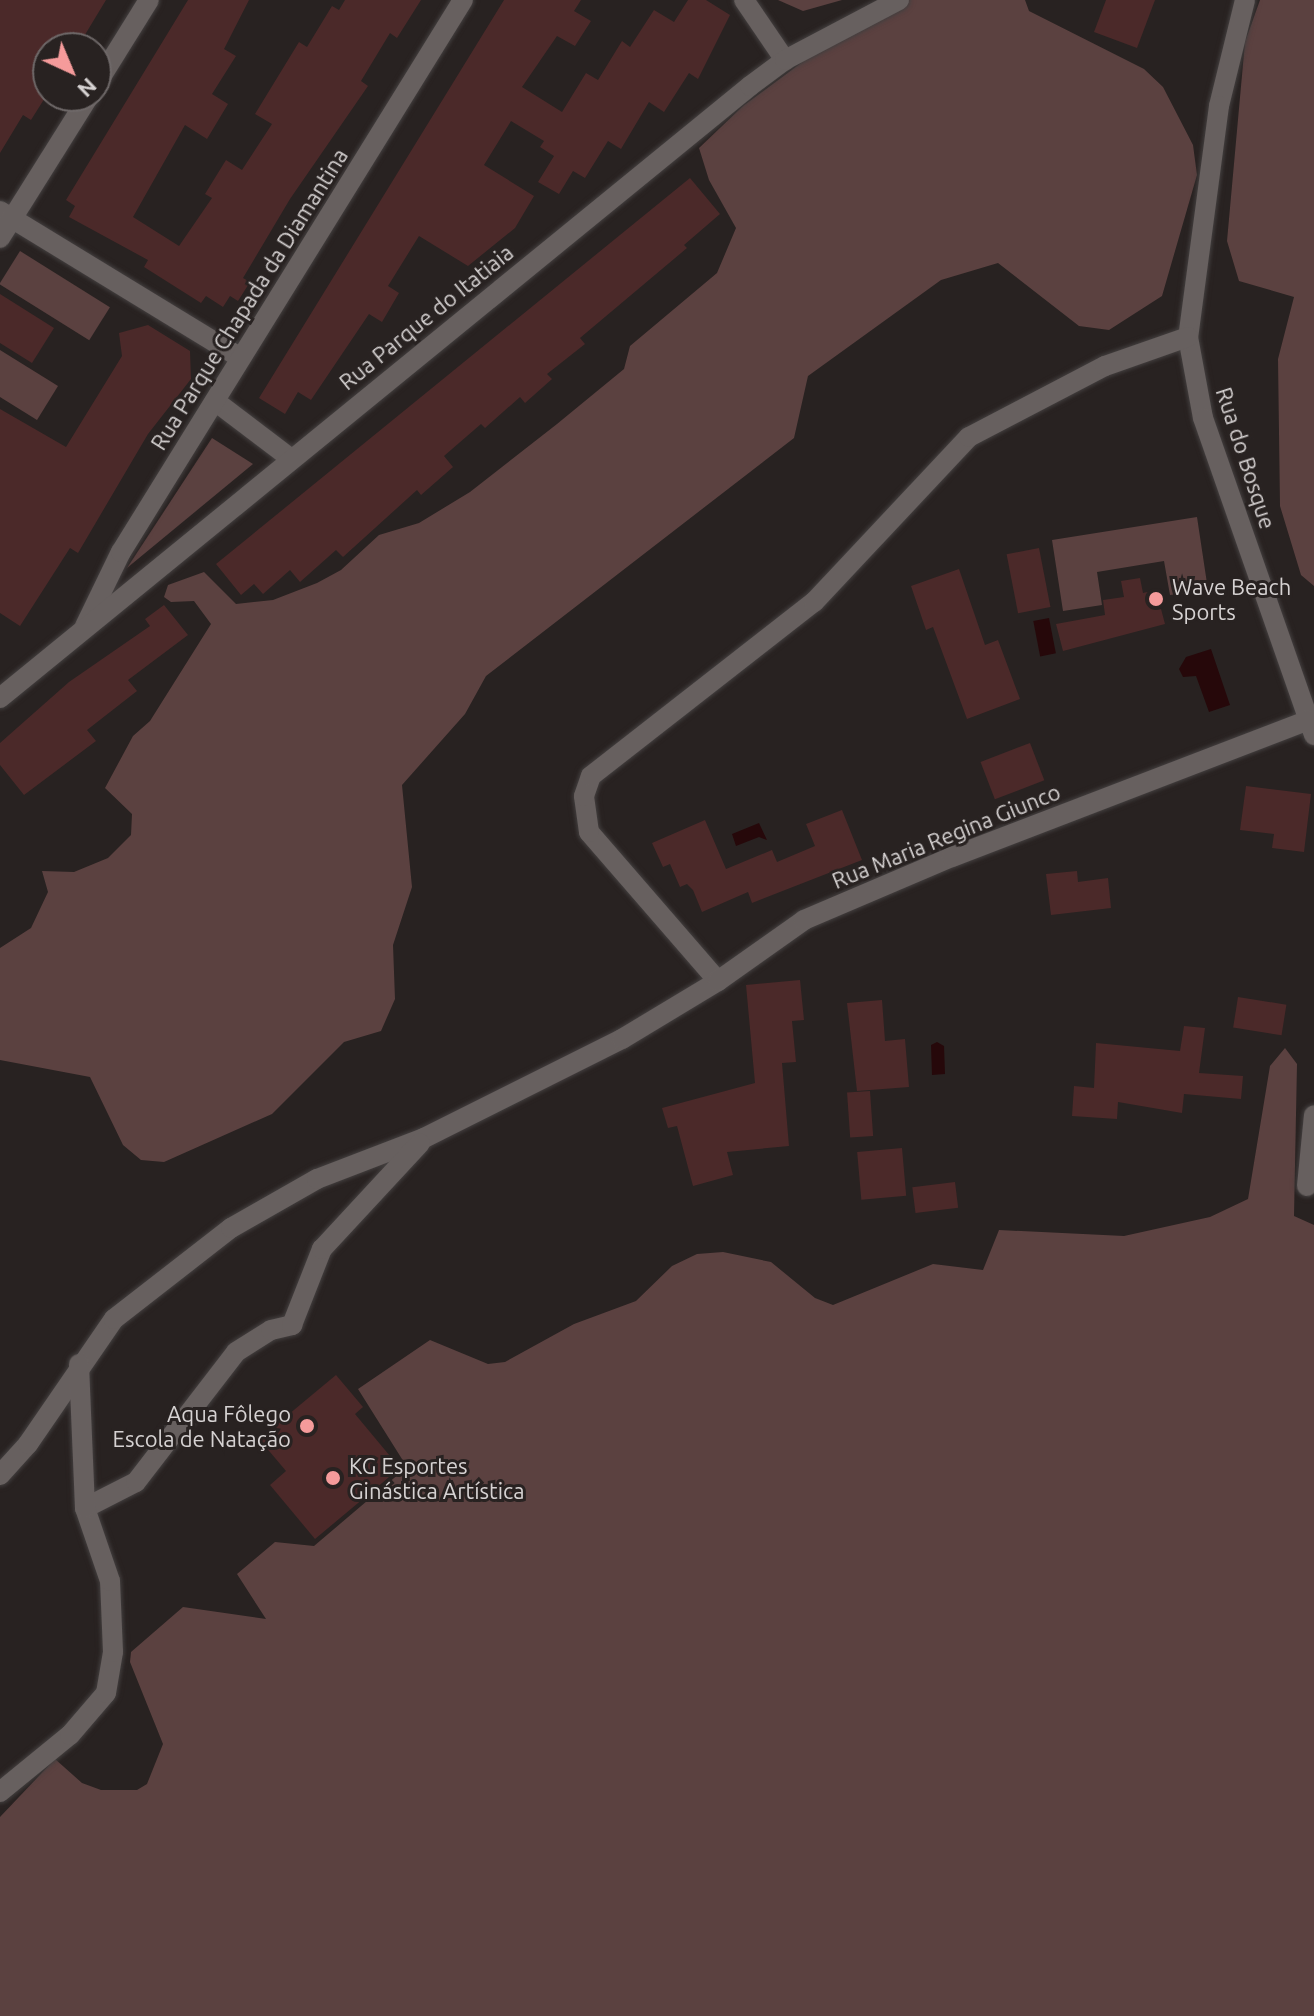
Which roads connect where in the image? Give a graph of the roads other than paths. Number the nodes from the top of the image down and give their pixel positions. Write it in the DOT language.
graph roads {
  1 [pos="149,0"];
  2 [pos="463,0"];
  3 [pos="744,0"];
  4 [pos="899,0"];
  5 [pos="1245,0"];
  6 [pos="112,59"];
  7 [pos="785,60"];
  8 [pos="78,112"];
  9 [pos="6,214"];
  10 [pos="0,238"];
  11 [pos="1188,337"];
  12 [pos="239,357"];
  13 [pos="215,401"];
  14 [pos="290,458"];
  15 [pos="84,627"];
  16 [pos="0,698"];
  17 [pos="1312,727"];
  18 [pos="718,981"];
  19 [pos="1314,1115"];
  20 [pos="424,1138"];
  21 [pos="1307,1186"];
  22 [pos="79,1364"];
  23 [pos="0,1475"];
  24 [pos="85,1508"];
  25 [pos="0,1792"];
  1 -- 6 [label="street"];
  2 -- 12 [label="street, Rua Parque Chapada da Diamantina"];
  3 -- 7 [label="street"];
  4 -- 7 [label="street, Rua Parque do Itatiaia"];
  5 -- 11 [label="street, Rua do Bosque"];
  7 -- 14 [label="street, Rua Parque do Itatiaia"];
  8 -- 9 [label="street"];
  9 -- 10 [label="street"];
  9 -- 12 [label="street"];
  11 -- 17 [label="street, Rua do Bosque"];
  11 -- 18 [label="street"];
  12 -- 13 [label="street, Rua Parque Chapada da Diamantina"];
  13 -- 14 [label="street"];
  13 -- 15 [label="street, Rua Parque Chapada da Diamantina"];
  14 -- 15 [label="street, Rua Parque do Itatiaia"];
  15 -- 16 [label="street, Rua Parque do Itatiaia"];
  17 -- 18 [label="street, Rua Maria Regina Giunco"];
  18 -- 20 [label="street, Rua Maria Regina Giunco"];
  19 -- 21 [label="street"];
  20 -- 22 [label="street, Rua Maria Regina Giunco"];
  20 -- 24 [label="street"];
  22 -- 23 [label="street, Rua Maria Regina Giunco"];
  22 -- 24 [label="street"];
  24 -- 25 [label="street"];
}
